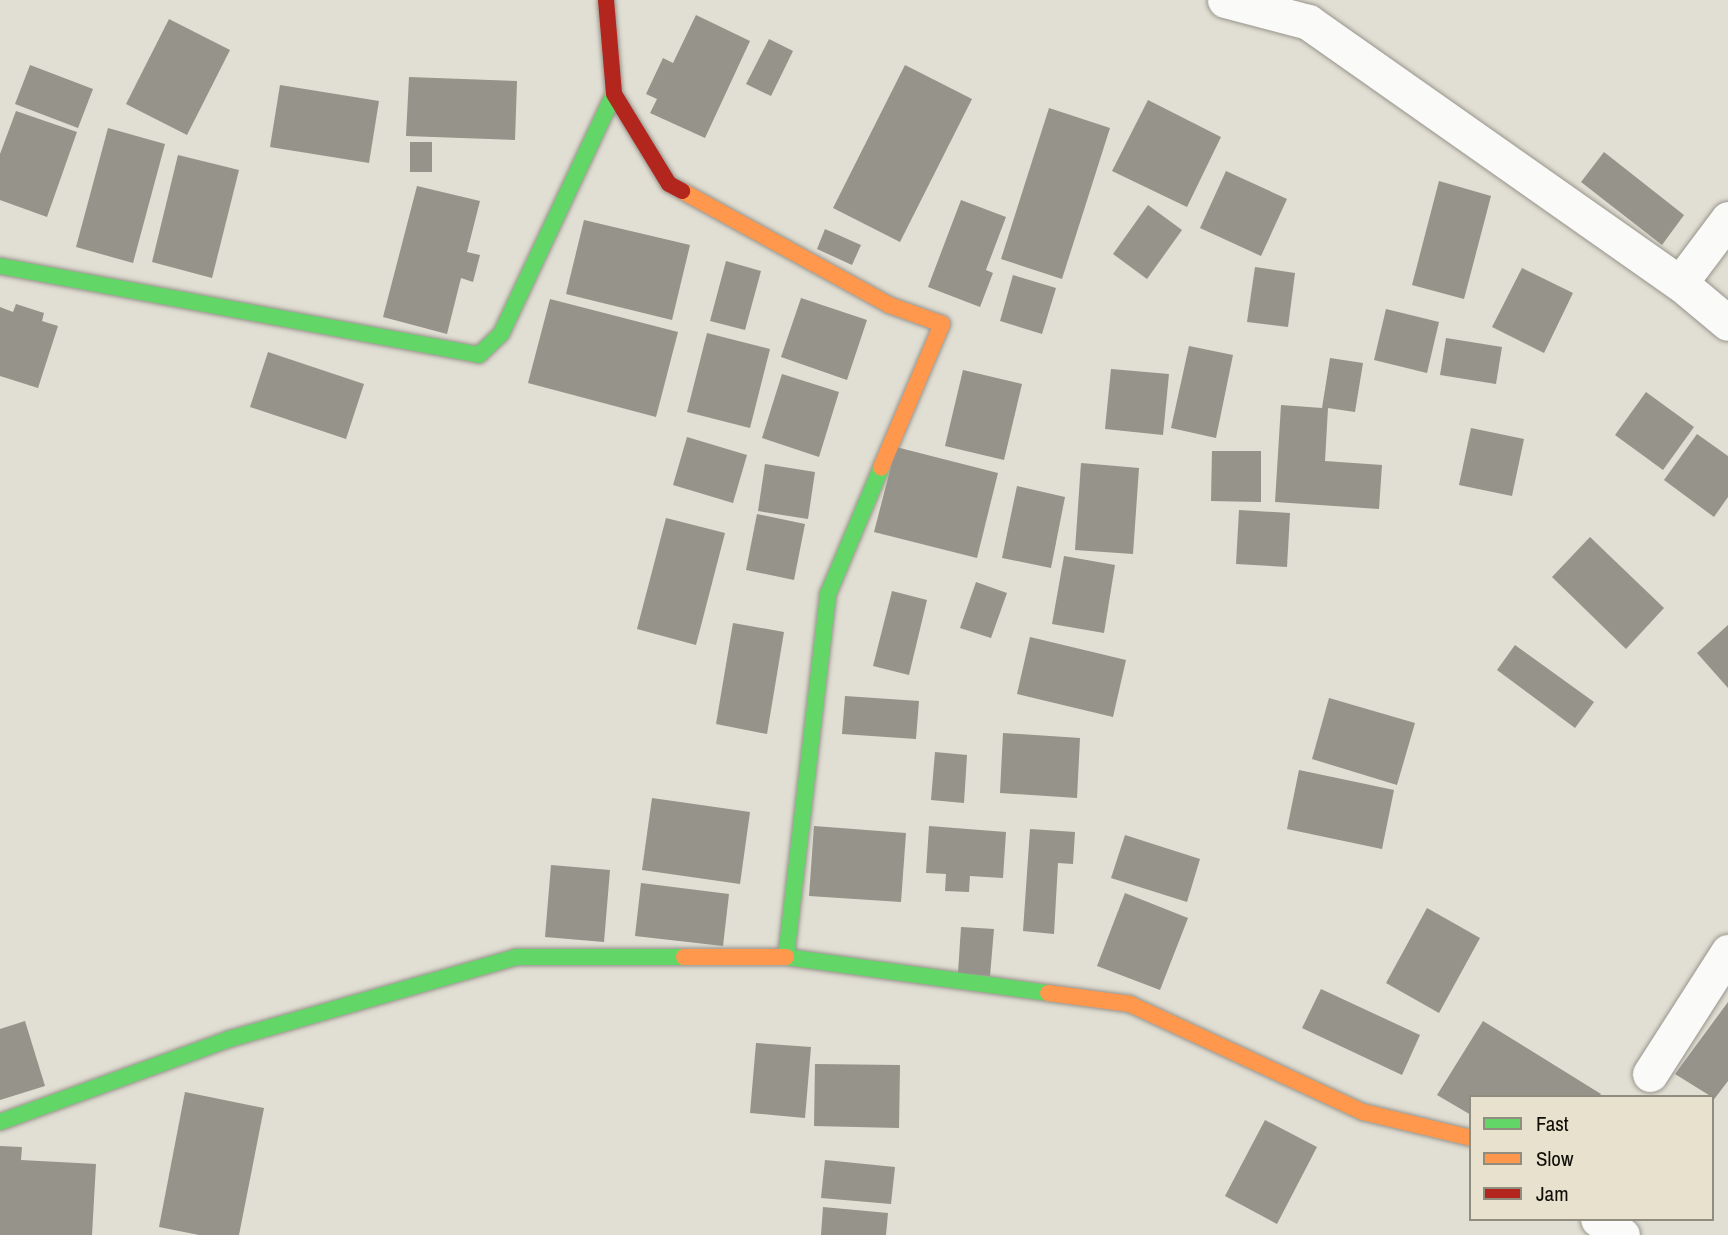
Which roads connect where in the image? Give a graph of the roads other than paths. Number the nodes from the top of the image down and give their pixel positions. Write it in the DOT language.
graph roads {
  1 [pos="606,0"];
  2 [pos="1225,0"];
  3 [pos="614,93"];
  4 [pos="1728,219"];
  5 [pos="0,266"];
  6 [pos="1680,283"];
  7 [pos="1728,323"];
  8 [pos="1728,952"];
  9 [pos="786,957"];
  10 [pos="1650,1074"];
  11 [pos="0,1122"];
  12 [pos="1469,1138"];
  13 [pos="1601,1221"];
  14 [pos="1622,1235"];
  1 -- 3 [label="street"];
  2 -- 6 [label="street"];
  3 -- 5 [label="street"];
  3 -- 9 [label="street"];
  4 -- 6 [label="street"];
  6 -- 7 [label="street"];
  8 -- 10 [label="street"];
  9 -- 11 [label="street"];
  9 -- 12 [label="street"];
  13 -- 14 [label="street"];
}
